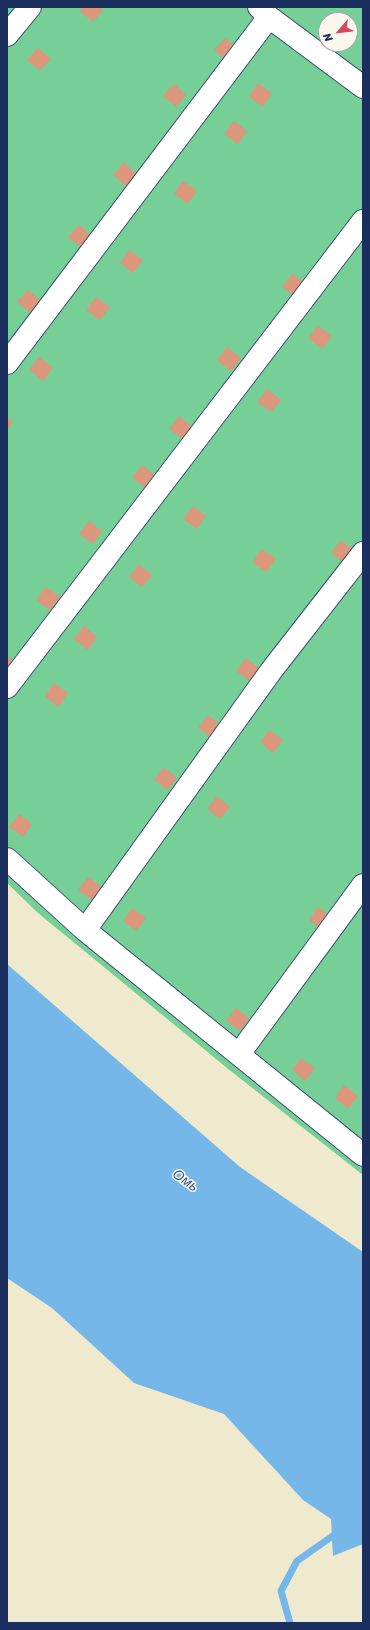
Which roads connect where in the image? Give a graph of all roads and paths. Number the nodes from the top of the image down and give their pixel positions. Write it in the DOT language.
graph roads {
  1 [pos="30,7"];
  2 [pos="264,12"];
  3 [pos="7,35"];
  4 [pos="363,87"];
  5 [pos="363,221"];
  6 [pos="7,363"];
  7 [pos="363,553"];
  8 [pos="7,687"];
  9 [pos="7,859"];
  10 [pos="363,884"];
  11 [pos="85,930"];
  12 [pos="239,1054"];
  13 [pos="363,1155"];
  1 -- 3 [label="lane"];
  2 -- 4 [label="lane"];
  2 -- 6 [label="lane"];
  5 -- 8 [label="lane"];
  7 -- 11 [label="lane"];
  9 -- 11 [label="lane"];
  10 -- 12 [label="lane"];
  11 -- 12 [label="lane"];
  12 -- 13 [label="lane"];
}
